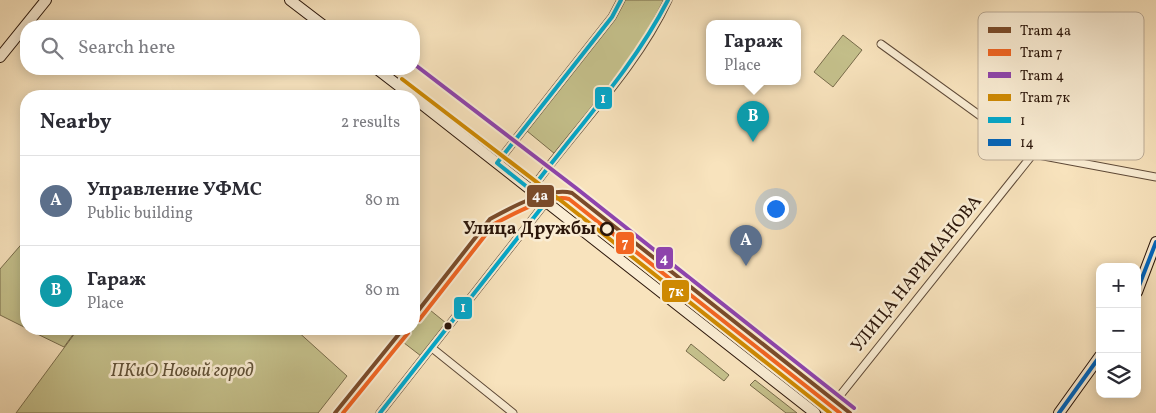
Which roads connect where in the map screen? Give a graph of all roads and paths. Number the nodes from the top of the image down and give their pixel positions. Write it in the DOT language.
graph roads {
  1 [pos="46,0"];
  2 [pos="290,0"];
  3 [pos="621,0"];
  4 [pos="668,0"];
  5 [pos="30,20"];
  6 [pos="316,20"];
  7 [pos="20,32"];
  8 [pos="881,44"];
  9 [pos="0,57"];
  10 [pos="385,75"];
  11 [pos="404,90"];
  12 [pos="420,102"];
  13 [pos="978,114"];
  14 [pos="1028,160"];
  15 [pos="1065,160"];
  16 [pos="497,163"];
  17 [pos="1156,177"];
  18 [pos="531,190"];
  19 [pos="546,202"];
  20 [pos="1156,242"];
  21 [pos="1141,281"];
  22 [pos="432,348"];
  23 [pos="1096,362"];
  24 [pos="380,413"];
  25 [pos="513,413"];
  26 [pos="815,413"];
  27 [pos="826,413"];
  28 [pos="1059,413"];
  1 -- 5 [label="main road"];
  2 -- 6 [label="main road"];
  3 -- 16 [label="street"];
  4 -- 18 [label="street"];
  7 -- 9 [label="main road"];
  8 -- 13 [label="street"];
  10 -- 11 [label="main road"];
  12 -- 16 [label="main road"];
  14 -- 27 [label="street, УЛИЦА НАРИМАНОВА"];
  15 -- 17 [label="street"];
  16 -- 18 [label="main road"];
  18 -- 19 [label="main road"];
  19 -- 22 [label="street"];
  19 -- 26 [label="main road"];
  20 -- 21 [label="main road"];
  22 -- 24 [label="street"];
  22 -- 25 [label="street"];
  23 -- 28 [label="main road"];
}
